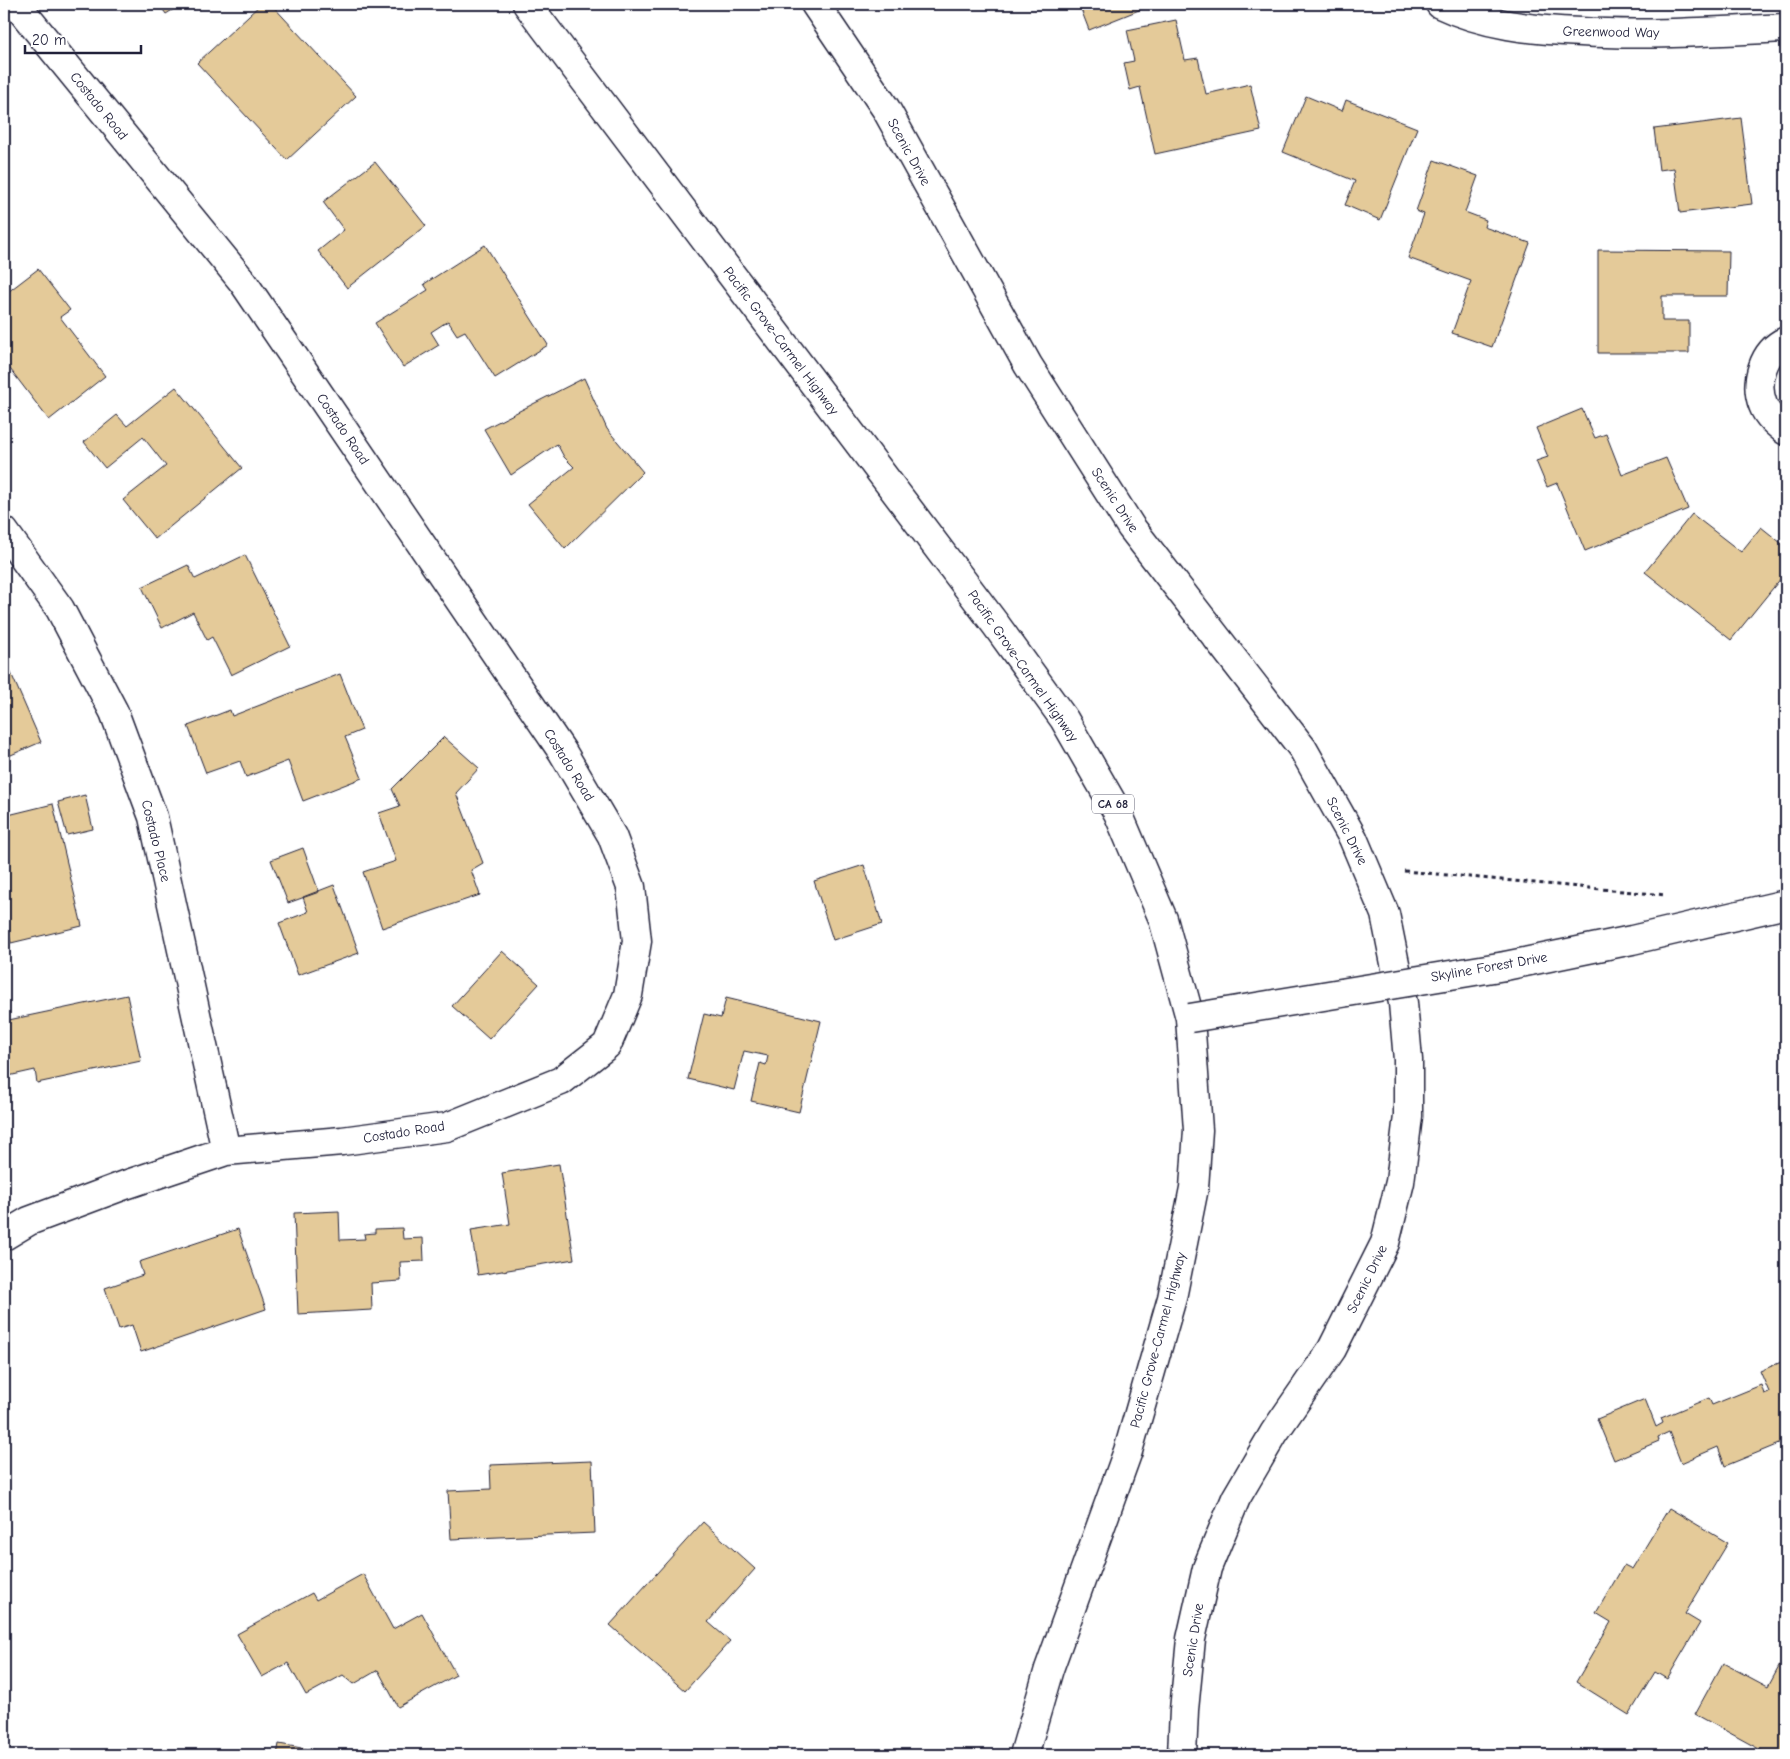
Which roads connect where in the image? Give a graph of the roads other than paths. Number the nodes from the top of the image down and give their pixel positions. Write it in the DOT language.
graph roads {
  1 [pos="16,4"];
  2 [pos="527,4"];
  3 [pos="815,4"];
  4 [pos="1440,4"];
  5 [pos="1786,28"];
  6 [pos="1786,341"];
  7 [pos="1786,431"];
  8 [pos="4,531"];
  9 [pos="1786,904"];
  10 [pos="1190,1018"];
  11 [pos="226,1151"];
  12 [pos="4,1236"];
  13 [pos="1024,1755"];
  14 [pos="1182,1755"];
  1 -- 11 [label="street, Costado Road"];
  2 -- 10 [label="street, Pacific Grove-Carmel Highway / CA 68"];
  3 -- 14 [label="street, Scenic Drive"];
  4 -- 5 [label="street, Greenwood Way"];
  6 -- 7 [label="street"];
  8 -- 11 [label="street, Costado Place"];
  9 -- 10 [label="street, Skyline Forest Drive, bridge"];
  10 -- 13 [label="street, Pacific Grove-Carmel Highway / CA 68"];
  11 -- 12 [label="street, Costado Road"];
}
